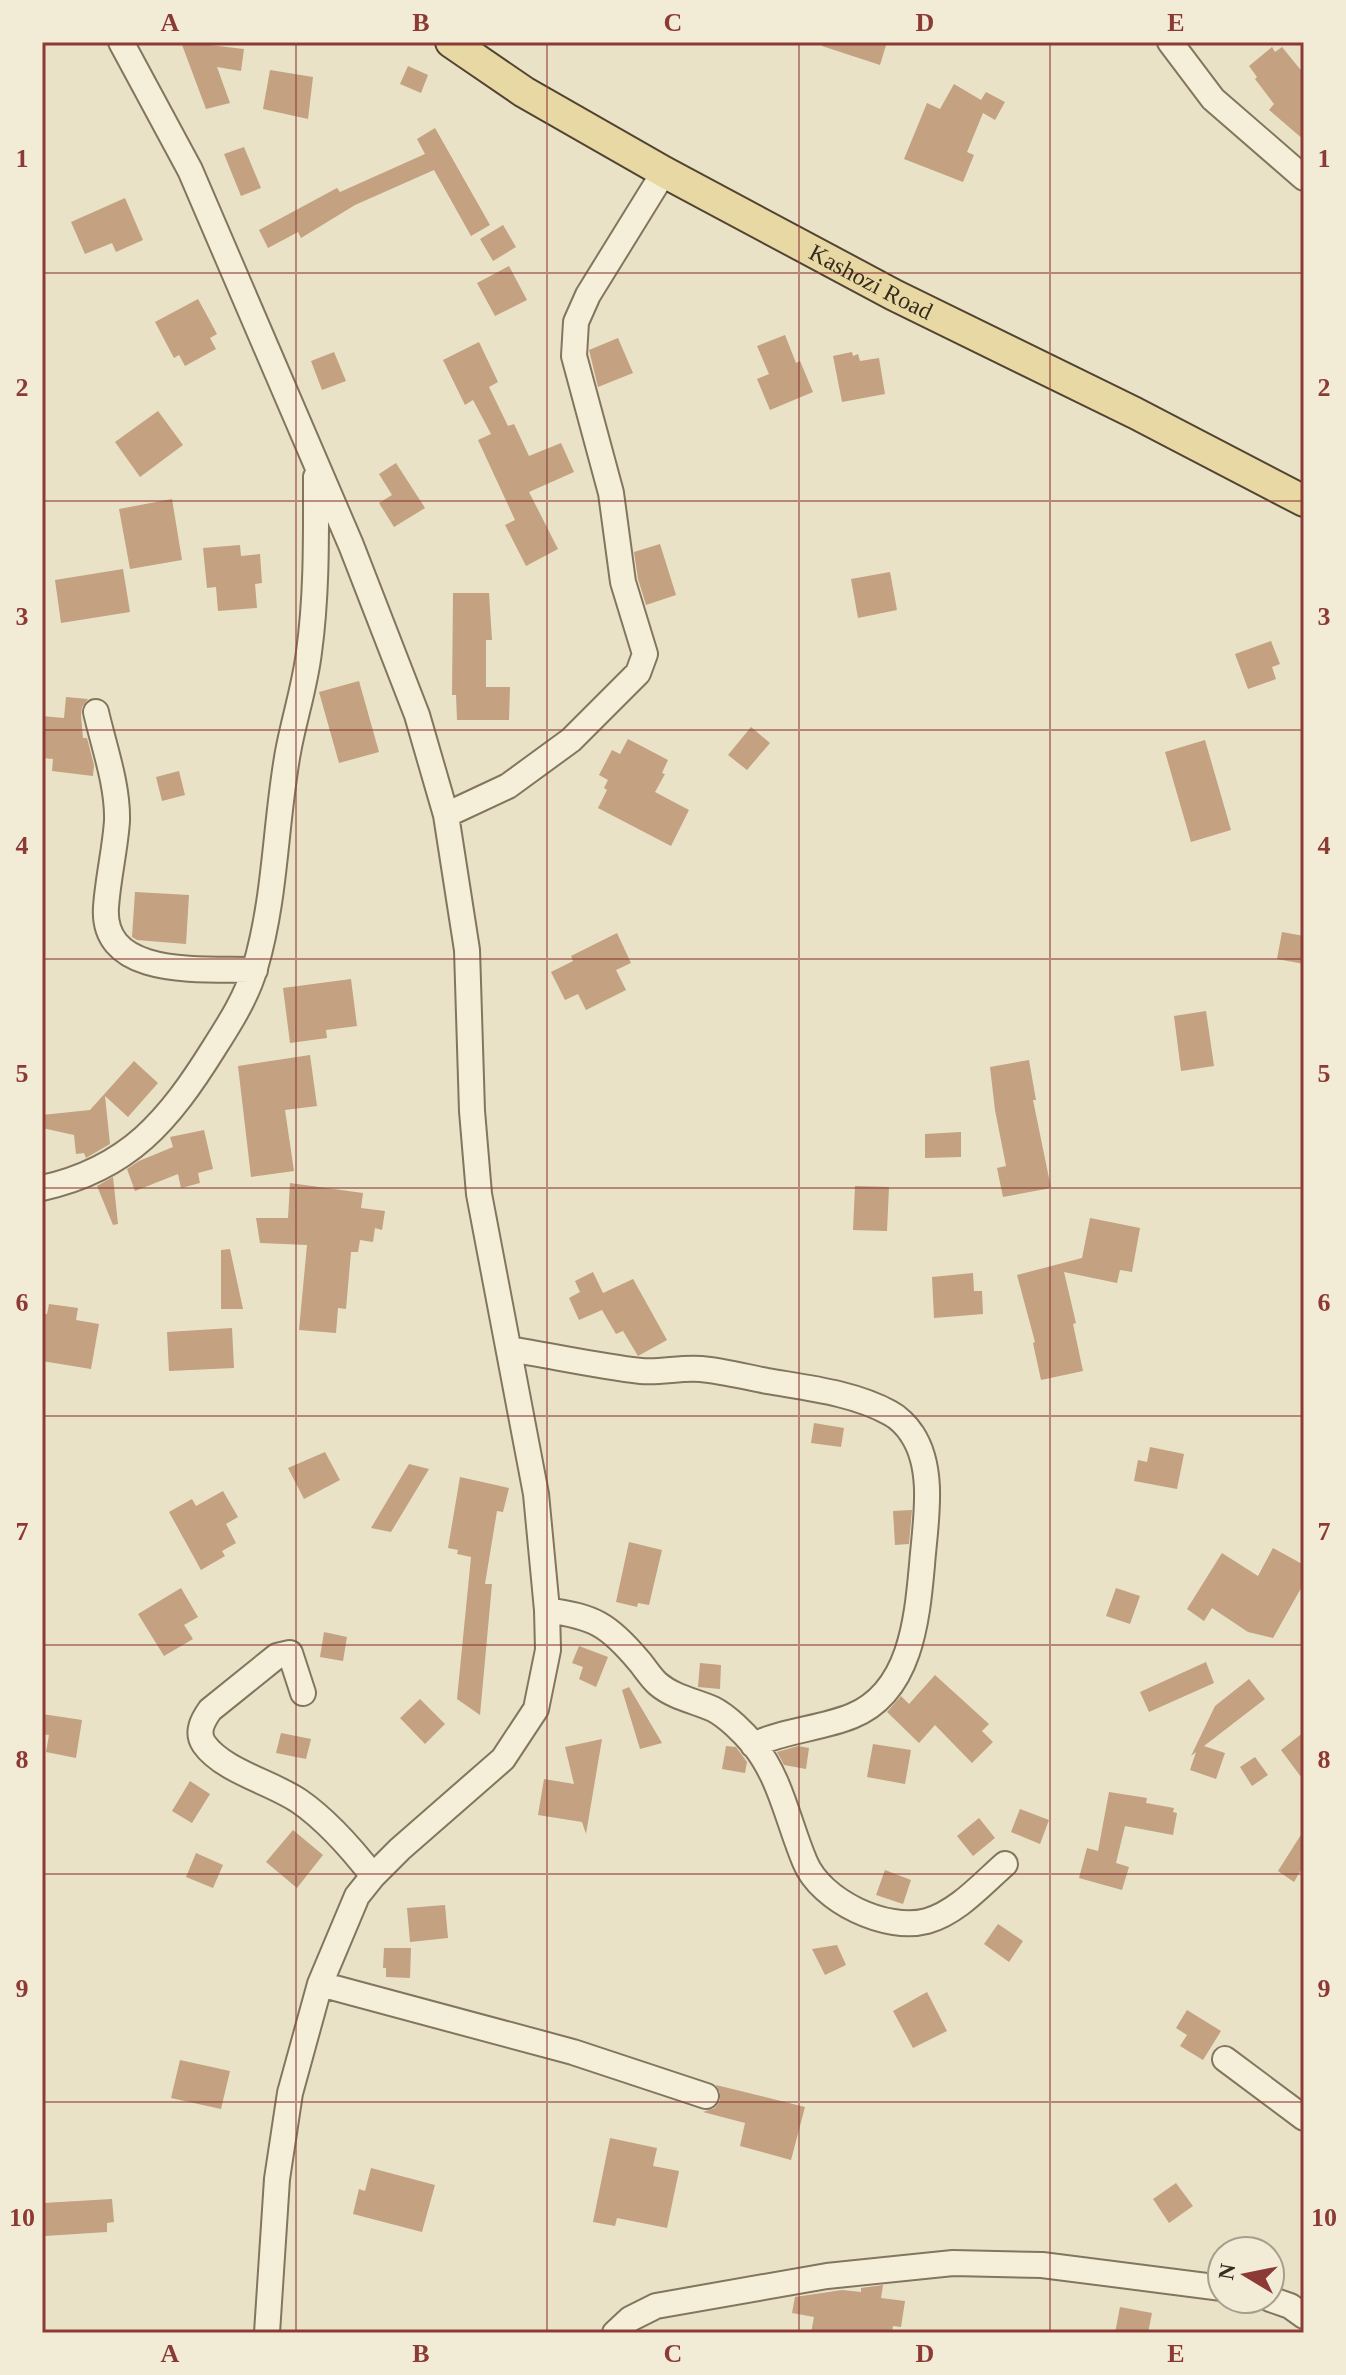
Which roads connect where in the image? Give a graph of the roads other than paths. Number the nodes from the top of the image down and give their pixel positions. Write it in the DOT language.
graph roads {
  1 [pos="121,42"];
  2 [pos="451,42"];
  3 [pos="1170,42"];
  4 [pos="664,172"];
  5 [pos="1304,178"];
  6 [pos="316,466"];
  7 [pos="1298,493"];
  8 [pos="96,712"];
  9 [pos="446,815"];
  10 [pos="255,970"];
  11 [pos="42,1188"];
  12 [pos="509,1349"];
  13 [pos="547,1610"];
  14 [pos="303,1693"];
  15 [pos="753,1745"];
  16 [pos="1005,1864"];
  17 [pos="373,1876"];
  18 [pos="320,1984"];
  19 [pos="1225,2059"];
  20 [pos="706,2096"];
  21 [pos="1304,2118"];
  22 [pos="1206,2286"];
  23 [pos="1286,2305"];
  24 [pos="1304,2316"];
  25 [pos="267,2333"];
  26 [pos="615,2333"];
  1 -- 6 [label="street"];
  2 -- 4 [label="main road, Kashozi Road"];
  3 -- 5 [label="street"];
  4 -- 7 [label="main road, Kashozi Road"];
  4 -- 9 [label="street"];
  6 -- 9 [label="street"];
  6 -- 10 [label="street"];
  8 -- 10 [label="street"];
  9 -- 12 [label="street"];
  10 -- 11 [label="street"];
  12 -- 13 [label="street"];
  12 -- 15 [label="street"];
  13 -- 15 [label="street"];
  13 -- 17 [label="street"];
  14 -- 17 [label="street"];
  15 -- 16 [label="street"];
  17 -- 18 [label="street"];
  18 -- 20 [label="street"];
  18 -- 25 [label="street"];
  19 -- 21 [label="street"];
  22 -- 26 [label="street"];
  23 -- 24 [label="street"];
}
